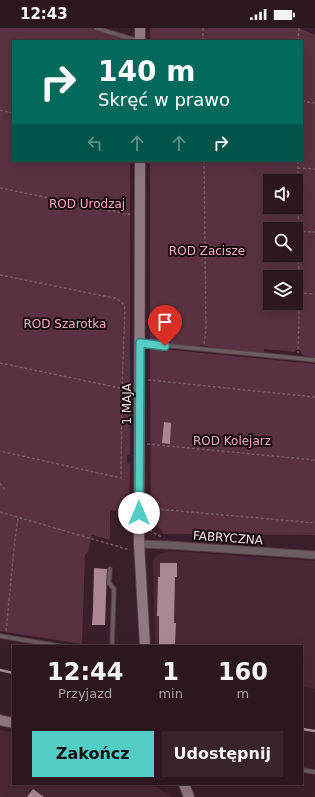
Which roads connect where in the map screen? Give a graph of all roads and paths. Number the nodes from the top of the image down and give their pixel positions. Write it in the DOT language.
graph roads {
  1 [pos="96,28"];
  2 [pos="140,28"];
  3 [pos="203,28"];
  4 [pos="299,28"];
  5 [pos="140,40"];
  6 [pos="203,40"];
  7 [pos="298,40"];
  8 [pos="303,102"];
  9 [pos="315,103"];
  10 [pos="0,110"];
  11 [pos="12,113"];
  12 [pos="140,162"];
  13 [pos="204,162"];
  14 [pos="298,162"];
  15 [pos="298,168"];
  16 [pos="315,169"];
  17 [pos="0,188"];
  18 [pos="140,216"];
  19 [pos="298,222"];
  20 [pos="303,231"];
  21 [pos="315,232"];
  22 [pos="0,274"];
  23 [pos="303,293"];
  24 [pos="315,294"];
  25 [pos="299,310"];
  26 [pos="140,343"];
  27 [pos="204,350"];
  28 [pos="298,359"];
  29 [pos="315,360"];
  30 [pos="0,363"];
  31 [pos="140,379"];
  32 [pos="122,388"];
  33 [pos="140,390"];
  34 [pos="315,397"];
  35 [pos="140,443"];
  36 [pos="0,451"];
  37 [pos="315,460"];
  38 [pos="0,482"];
  39 [pos="5,490"];
  40 [pos="156,509"];
  41 [pos="0,512"];
  42 [pos="18,518"];
  43 [pos="315,523"];
  44 [pos="140,548"];
  45 [pos="315,555"];
  46 [pos="110,569"];
  47 [pos="0,636"];
  48 [pos="6,636"];
  49 [pos="55,645"];
  50 [pos="112,645"];
  51 [pos="145,645"];
  52 [pos="0,720"];
  53 [pos="12,723"];
  54 [pos="303,770"];
  55 [pos="315,772"];
  1 -- 5 [label="lane"];
  2 -- 5 [label="street"];
  3 -- 6 [label="path"];
  4 -- 7 [label="path"];
  8 -- 9 [label="path"];
  10 -- 11 [label="path"];
  12 -- 18 [label="street, 1 MAJA"];
  13 -- 27 [label="path"];
  14 -- 15 [label="path"];
  15 -- 16 [label="path"];
  15 -- 19 [label="path"];
  17 -- 18 [label="path"];
  18 -- 26 [label="street, 1 MAJA"];
  20 -- 21 [label="path"];
  22 -- 32 [label="path"];
  23 -- 24 [label="path"];
  25 -- 28 [label="path"];
  26 -- 27 [label="lane"];
  26 -- 31 [label="street, 1 MAJA"];
  27 -- 28 [label="lane"];
  28 -- 29 [label="lane"];
  30 -- 32 [label="path"];
  31 -- 33 [label="street, 1 MAJA"];
  31 -- 34 [label="path"];
  32 -- 33 [label="path"];
  32 -- 36 [label="path"];
  33 -- 35 [label="street, 1 MAJA"];
  35 -- 37 [label="path"];
  35 -- 44 [label="street, 1 MAJA"];
  38 -- 39 [label="path"];
  40 -- 43 [label="path"];
  41 -- 42 [label="path"];
  42 -- 44 [label="path"];
  42 -- 48 [label="path"];
  44 -- 45 [label="street, FABRYCZNA"];
  44 -- 51 [label="street, 1 MAJA"];
  46 -- 50 [label="lane"];
  47 -- 48 [label="lane"];
  48 -- 49 [label="lane"];
  52 -- 53 [label="street"];
  54 -- 55 [label="lane"];
}
